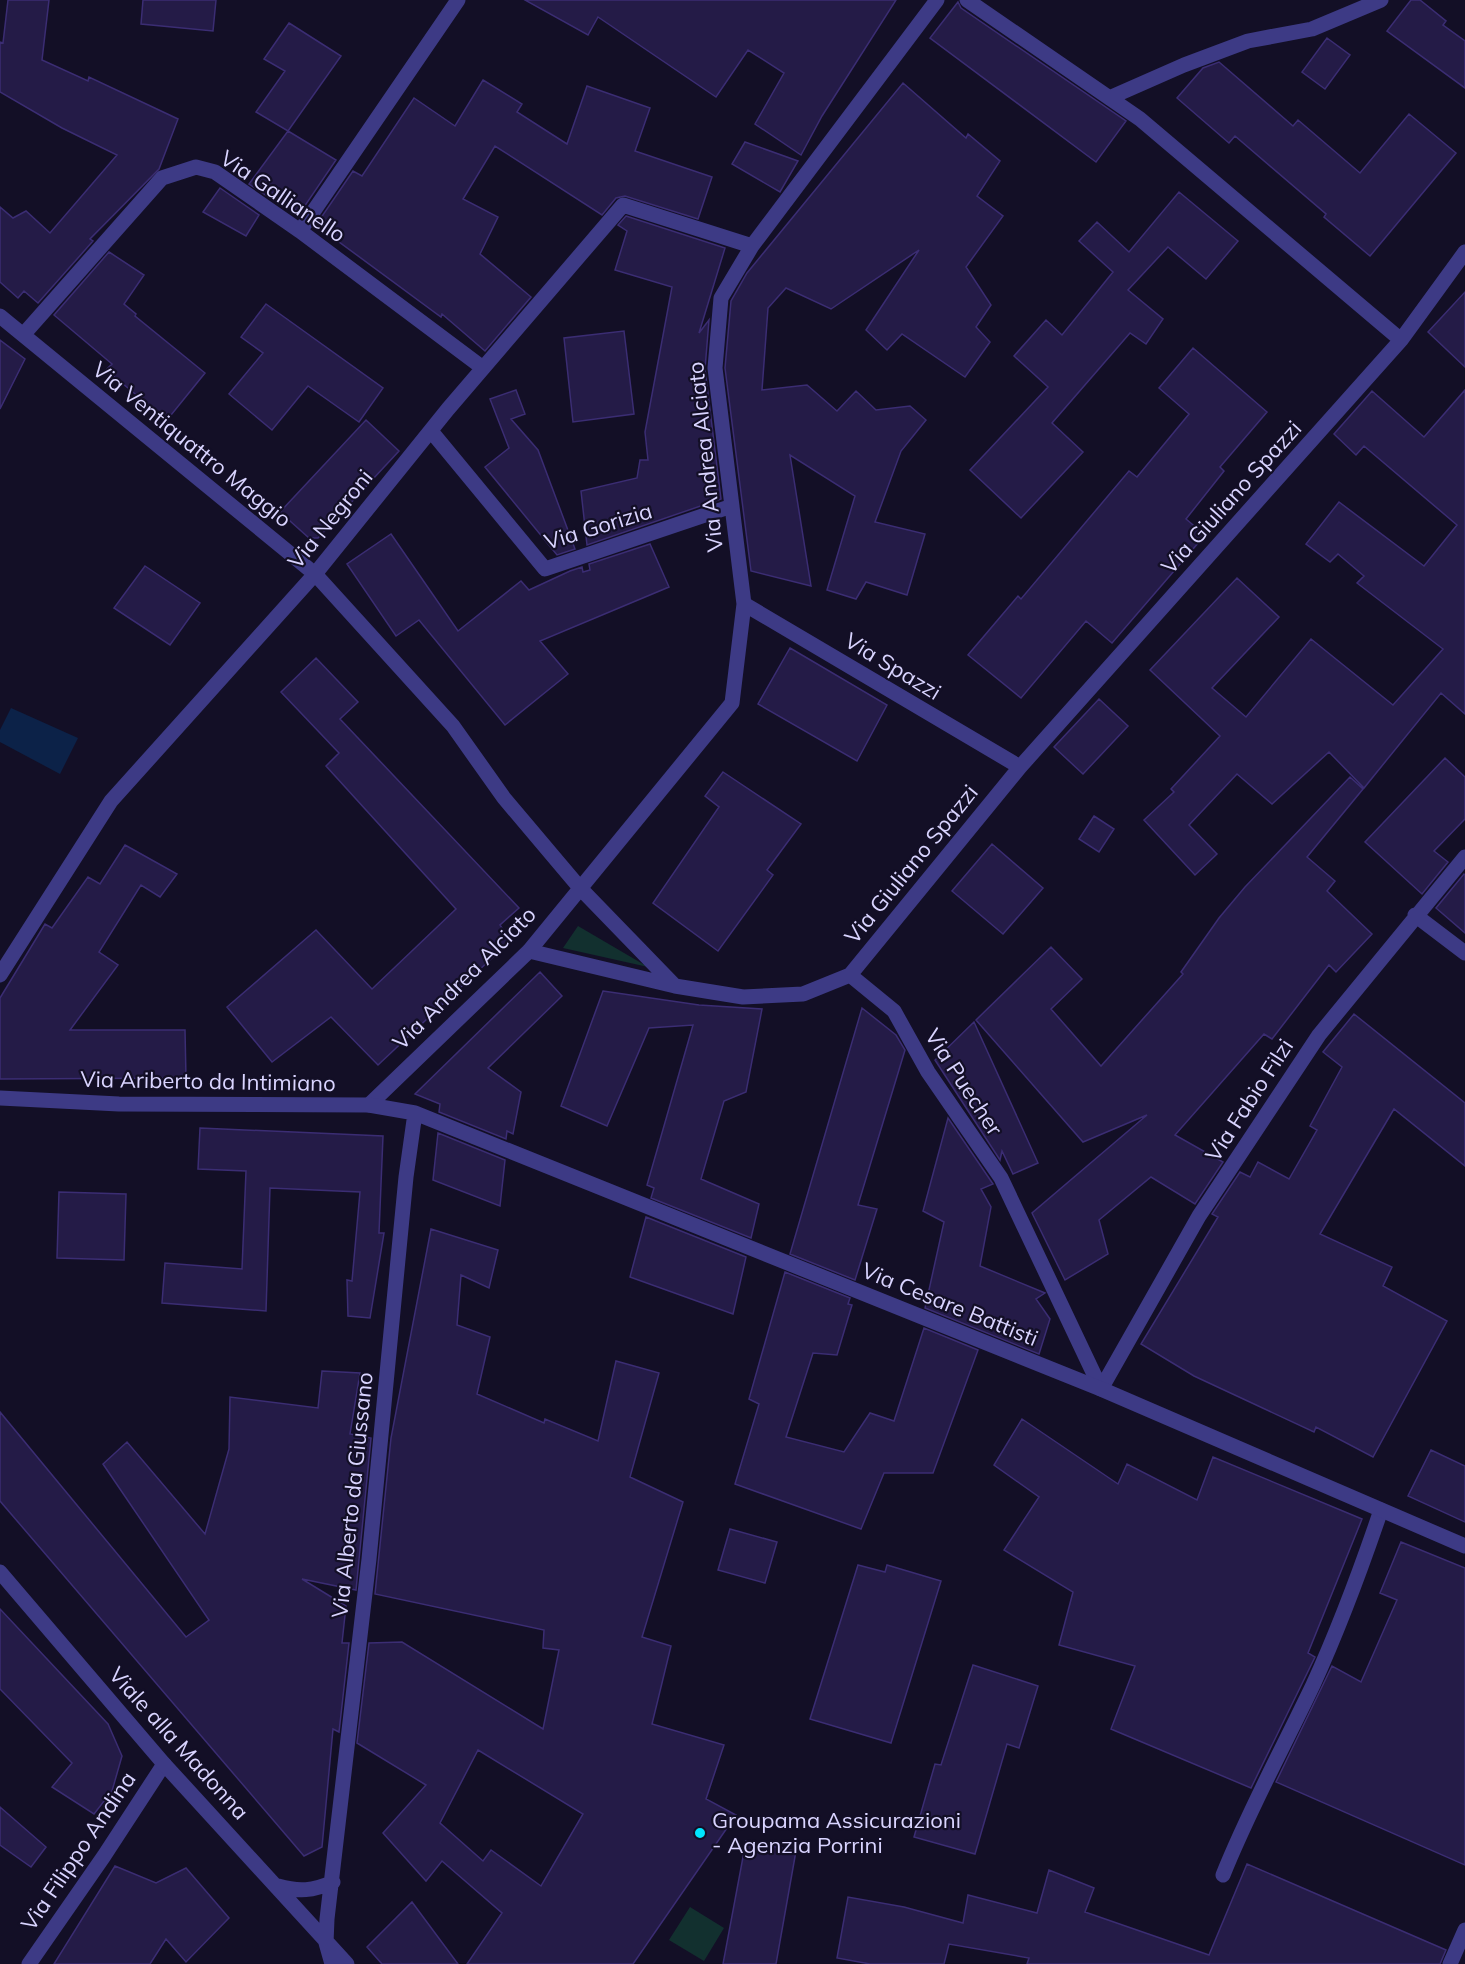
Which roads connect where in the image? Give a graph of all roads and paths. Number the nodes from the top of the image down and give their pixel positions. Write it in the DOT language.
graph roads {
  1 [pos="458,0"];
  2 [pos="937,0"];
  3 [pos="967,0"];
  4 [pos="1381,0"];
  5 [pos="1109,98"];
  6 [pos="300,231"];
  7 [pos="752,246"];
  8 [pos="1465,252"];
  9 [pos="0,316"];
  10 [pos="23,335"];
  11 [pos="1401,340"];
  12 [pos="483,368"];
  13 [pos="431,431"];
  14 [pos="732,506"];
  15 [pos="315,574"];
  16 [pos="744,604"];
  17 [pos="1020,767"];
  18 [pos="1465,857"];
  19 [pos="579,890"];
  20 [pos="1415,915"];
  21 [pos="529,951"];
  22 [pos="1465,953"];
  23 [pos="0,975"];
  24 [pos="850,975"];
  25 [pos="675,986"];
  26 [pos="0,1098"];
  27 [pos="369,1105"];
  28 [pos="415,1113"];
  29 [pos="1101,1389"];
  30 [pos="1381,1510"];
  31 [pos="1465,1546"];
  32 [pos="0,1572"];
  33 [pos="164,1764"];
  34 [pos="1223,1875"];
  35 [pos="333,1882"];
  36 [pos="278,1886"];
  37 [pos="1465,1930"];
  38 [pos="326,1943"];
  39 [pos="29,1964"];
  40 [pos="332,1964"];
  41 [pos="347,1964"];
  42 [pos="1450,1964"];
  1 -- 6 [label="street"];
  2 -- 7 [label="street, Via Andrea Alciato"];
  3 -- 5 [label="street"];
  4 -- 5 [label="street"];
  5 -- 11 [label="street"];
  6 -- 10 [label="street, Via Gallianello"];
  6 -- 12 [label="street, Via Gallianello"];
  7 -- 12 [label="street, Via Negroni"];
  7 -- 14 [label="street, Via Andrea Alciato"];
  8 -- 11 [label="street, Via Giuliano Spazzi"];
  9 -- 10 [label="street, Via Ventiquattro Maggio"];
  10 -- 15 [label="street, Via Ventiquattro Maggio"];
  11 -- 17 [label="street, Via Giuliano Spazzi"];
  12 -- 13 [label="street, Via Negroni"];
  13 -- 14 [label="street, Via Gorizia"];
  13 -- 15 [label="street, Via Negroni"];
  14 -- 16 [label="street, Via Andrea Alciato"];
  15 -- 19 [label="street, Via Ventiquattro Maggio"];
  15 -- 23 [label="street, Via Negroni"];
  16 -- 17 [label="street, Via Spazzi"];
  16 -- 19 [label="street, Via Andrea Alciato"];
  17 -- 24 [label="street, Via Giuliano Spazzi"];
  18 -- 20 [label="street, Via Fabio Filzi"];
  19 -- 21 [label="street, Via Andrea Alciato"];
  19 -- 25 [label="street"];
  20 -- 22 [label="street"];
  20 -- 29 [label="street, Via Fabio Filzi"];
  21 -- 25 [label="street"];
  21 -- 27 [label="street, Via Andrea Alciato"];
  24 -- 25 [label="street"];
  24 -- 29 [label="street, Via Puecher"];
  26 -- 27 [label="street, Via Ariberto da Intimiano"];
  27 -- 28 [label="street, Via Ariberto da Intimiano"];
  28 -- 29 [label="street, Via Cesare Battisti"];
  28 -- 35 [label="street, Via Alberto da Giussano"];
  29 -- 30 [label="street, Via Cesare Battisti"];
  30 -- 31 [label="street, Via Cesare Battisti"];
  30 -- 34 [label="street"];
  32 -- 33 [label="street, Viale alla Madonna"];
  33 -- 36 [label="street, Viale alla Madonna"];
  33 -- 39 [label="street, Via Filippo Andina"];
  35 -- 36 [label="street"];
  35 -- 38 [label="street, Via Alberto da Giussano"];
  36 -- 38 [label="street, Viale alla Madonna"];
  37 -- 42 [label="street"];
  38 -- 40 [label="street, Viale alla Madonna"];
  38 -- 41 [label="street, Viale alla Madonna"];
}
